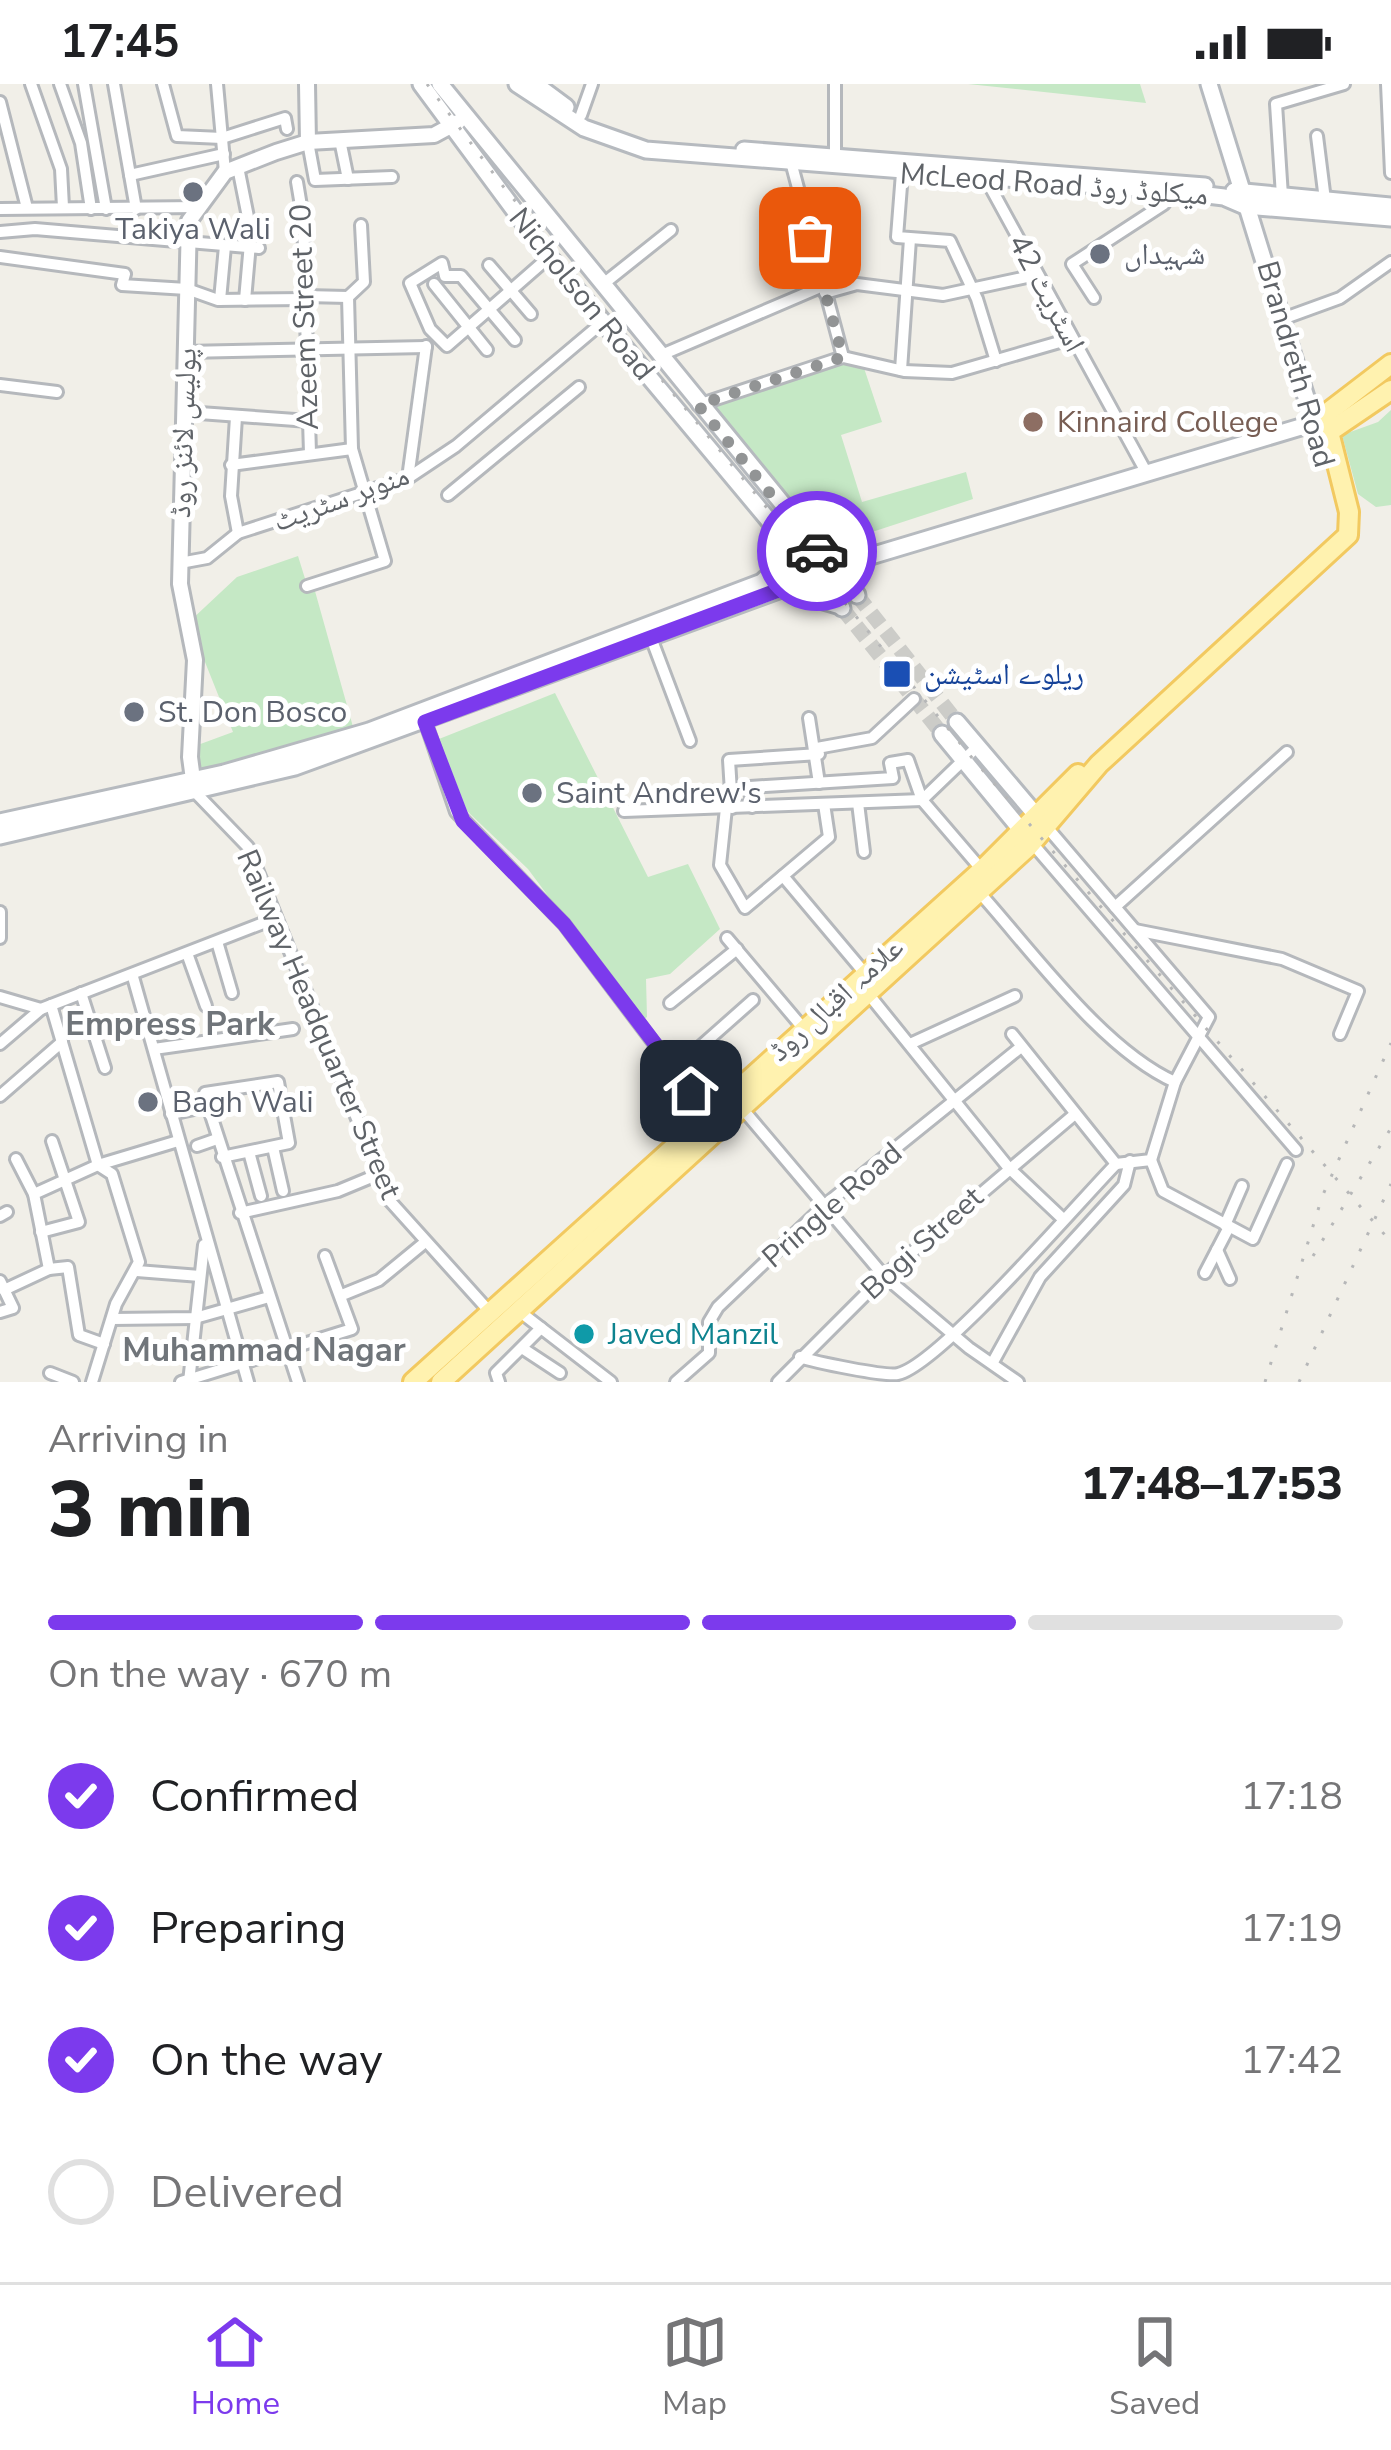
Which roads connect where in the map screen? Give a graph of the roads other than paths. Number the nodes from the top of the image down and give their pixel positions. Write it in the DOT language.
graph roads {
  1 [pos="31,84"];
  2 [pos="60,84"];
  3 [pos="83,84"];
  4 [pos="114,84"];
  5 [pos="164,84"];
  6 [pos="217,84"];
  7 [pos="307,84"];
  8 [pos="422,84"];
  9 [pos="440,84"];
  10 [pos="517,84"];
  11 [pos="535,84"];
  12 [pos="592,84"];
  13 [pos="835,84"];
  14 [pos="1209,84"];
  15 [pos="1344,84"];
  16 [pos="1387,84"];
  17 [pos="0,102"];
  18 [pos="581,116"];
  19 [pos="458,123"];
  20 [pos="287,129"];
  21 [pos="188,136"];
  22 [pos="1317,136"];
  23 [pos="222,138"];
  24 [pos="340,140"];
  25 [pos="308,142"];
  26 [pos="224,154"];
  27 [pos="835,157"];
  28 [pos="790,159"];
  29 [pos="192,161"];
  30 [pos="231,170"];
  31 [pos="902,173"];
  32 [pos="1391,173"];
  33 [pos="130,175"];
  34 [pos="1020,175"];
  35 [pos="392,177"];
  36 [pos="348,179"];
  37 [pos="986,179"];
  38 [pos="296,182"];
  39 [pos="1173,191"];
  40 [pos="1282,196"];
  41 [pos="1243,199"];
  42 [pos="1325,200"];
  43 [pos="1391,206"];
  44 [pos="199,207"];
  45 [pos="0,208"];
  46 [pos="27,208"];
  47 [pos="62,208"];
  48 [pos="84,208"];
  49 [pos="106,208"];
  50 [pos="136,208"];
  51 [pos="1391,218"];
  52 [pos="361,225"];
  53 [pos="671,230"];
  54 [pos="0,232"];
  55 [pos="59,233"];
  56 [pos="76,234"];
  57 [pos="903,238"];
  58 [pos="188,244"];
  59 [pos="225,246"];
  60 [pos="255,248"];
  61 [pos="0,257"];
  62 [pos="549,257"];
  63 [pos="1391,262"];
  64 [pos="53,263"];
  65 [pos="489,265"];
  66 [pos="1036,275"];
  67 [pos="434,284"];
  68 [pos="602,285"];
  69 [pos="972,286"];
  70 [pos="187,289"];
  71 [pos="824,289"];
  72 [pos="511,291"];
  73 [pos="907,292"];
  74 [pos="305,297"];
  75 [pos="348,297"];
  76 [pos="1094,298"];
  77 [pos="245,299"];
  78 [pos="220,300"];
  79 [pos="489,309"];
  80 [pos="530,314"];
  81 [pos="1285,318"];
  82 [pos="603,322"];
  83 [pos="468,328"];
  84 [pos="430,329"];
  85 [pos="1070,339"];
  86 [pos="515,340"];
  87 [pos="426,347"];
  88 [pos="351,349"];
  89 [pos="307,350"];
  90 [pos="487,350"];
  91 [pos="185,352"];
  92 [pos="658,356"];
  93 [pos="843,357"];
  94 [pos="996,361"];
  95 [pos="1391,364"];
  96 [pos="901,370"];
  97 [pos="0,385"];
  98 [pos="579,387"];
  99 [pos="1391,389"];
  100 [pos="57,392"];
  101 [pos="698,405"];
  102 [pos="186,412"];
  103 [pos="236,417"];
  104 [pos="309,421"];
  105 [pos="1314,423"];
  106 [pos="352,448"];
  107 [pos="310,453"];
  108 [pos="231,465"];
  109 [pos="1145,470"];
  110 [pos="408,478"];
  111 [pos="364,494"];
  112 [pos="448,495"];
  113 [pos="238,533"];
  114 [pos="782,534"];
  115 [pos="1345,538"];
  116 [pos="180,563"];
  117 [pos="832,567"];
  118 [pos="813,572"];
  119 [pos="762,582"];
  120 [pos="308,586"];
  121 [pos="782,589"];
  122 [pos="857,595"];
  123 [pos="650,635"];
  124 [pos="914,699"];
  125 [pos="424,716"];
  126 [pos="809,718"];
  127 [pos="958,722"];
  128 [pos="942,734"];
  129 [pos="690,741"];
  130 [pos="978,746"];
  131 [pos="818,751"];
  132 [pos="1287,752"];
  133 [pos="962,760"];
  134 [pos="819,783"];
  135 [pos="194,786"];
  136 [pos="922,800"];
  137 [pos="858,802"];
  138 [pos="824,804"];
  139 [pos="752,807"];
  140 [pos="729,808"];
  141 [pos="624,811"];
  142 [pos="1040,819"];
  143 [pos="0,822"];
  144 [pos="0,836"];
  145 [pos="1027,837"];
  146 [pos="864,852"];
  147 [pos="982,870"];
  148 [pos="783,876"];
  149 [pos="979,892"];
  150 [pos="1115,907"];
  151 [pos="0,913"];
  152 [pos="276,918"];
  153 [pos="1135,930"];
  154 [pos="0,938"];
  155 [pos="727,938"];
  156 [pos="218,945"];
  157 [pos="736,949"];
  158 [pos="188,956"];
  159 [pos="133,977"];
  160 [pos="868,982"];
  161 [pos="81,993"];
  162 [pos="232,993"];
  163 [pos="1015,996"];
  164 [pos="0,997"];
  165 [pos="753,1000"];
  166 [pos="670,1004"];
  167 [pos="206,1006"];
  168 [pos="46,1007"];
  169 [pos="802,1028"];
  170 [pos="292,1029"];
  171 [pos="1012,1034"];
  172 [pos="1340,1034"];
  173 [pos="1199,1036"];
  174 [pos="62,1042"];
  175 [pos="0,1044"];
  176 [pos="910,1044"];
  177 [pos="1021,1047"];
  178 [pos="154,1049"];
  179 [pos="105,1067"];
  180 [pos="674,1070"];
  181 [pos="1175,1082"];
  182 [pos="206,1095"];
  183 [pos="0,1096"];
  184 [pos="958,1101"];
  185 [pos="741,1107"];
  186 [pos="171,1114"];
  187 [pos="1075,1114"];
  188 [pos="713,1120"];
  189 [pos="217,1139"];
  190 [pos="178,1141"];
  191 [pos="52,1142"];
  192 [pos="196,1146"];
  193 [pos="273,1147"];
  194 [pos="1296,1150"];
  195 [pos="249,1152"];
  196 [pos="222,1157"];
  197 [pos="16,1159"];
  198 [pos="1150,1160"];
  199 [pos="1130,1161"];
  200 [pos="1287,1164"];
  201 [pos="98,1165"];
  202 [pos="1116,1165"];
  203 [pos="1008,1167"];
  204 [pos="379,1174"];
  205 [pos="65,1180"];
  206 [pos="1242,1186"];
  207 [pos="283,1191"];
  208 [pos="34,1194"];
  209 [pos="261,1196"];
  210 [pos="825,1205"];
  211 [pos="240,1213"];
  212 [pos="1063,1219"];
  213 [pos="1227,1226"];
  214 [pos="41,1232"];
  215 [pos="204,1242"];
  216 [pos="424,1244"];
  217 [pos="1217,1250"];
  218 [pos="325,1256"];
  219 [pos="49,1269"];
  220 [pos="137,1271"];
  221 [pos="1205,1273"];
  222 [pos="200,1276"];
  223 [pos="884,1276"];
  224 [pos="1230,1280"];
  225 [pos="2,1285"];
  226 [pos="342,1295"];
  227 [pos="269,1298"];
  228 [pos="226,1308"];
  229 [pos="6,1311"];
  230 [pos="489,1311"];
  231 [pos="519,1311"];
  232 [pos="195,1318"];
  233 [pos="112,1319"];
  234 [pos="542,1328"];
  235 [pos="952,1334"];
  236 [pos="104,1344"];
  237 [pos="522,1348"];
  238 [pos="288,1352"];
  239 [pos="800,1358"];
  240 [pos="993,1363"];
  241 [pos="244,1366"];
  242 [pos="50,1373"];
  243 [pos="560,1373"];
  244 [pos="461,1375"];
  245 [pos="186,1381"];
  246 [pos="73,1382"];
  247 [pos="92,1382"];
  248 [pos="248,1382"];
  249 [pos="298,1382"];
  250 [pos="413,1382"];
  251 [pos="441,1382"];
  252 [pos="499,1382"];
  253 [pos="610,1382"];
  254 [pos="676,1382"];
  255 [pos="778,1382"];
  256 [pos="1018,1382"];
  1 -- 47 [label="street"];
  2 -- 48 [label="street"];
  3 -- 49 [label="street"];
  4 -- 33 [label="street"];
  5 -- 21 [label="street"];
  6 -- 23 [label="street"];
  7 -- 25 [label="street"];
  8 -- 19 [label="main road, Nicholson Road"];
  9 -- 19 [label="main road, Nicholson Road"];
  10 -- 28 [label="main road, McLeod Road میکلوڈ روڈ"];
  11 -- 18 [label="main road, McLeod Road میکلوڈ روڈ"];
  12 -- 18 [label="street"];
  13 -- 27 [label="street"];
  14 -- 41 [label="main road, Brandreth Road"];
  15 -- 40 [label="street"];
  16 -- 32 [label="street"];
  17 -- 46 [label="street"];
  18 -- 28 [label="main road, McLeod Road میکلوڈ روڈ"];
  19 -- 24 [label="street"];
  19 -- 62 [label="main road, Nicholson Road"];
  19 -- 68 [label="main road, Nicholson Road"];
  20 -- 23 [label="street"];
  21 -- 23 [label="street"];
  21 -- 29 [label="street"];
  22 -- 42 [label="street"];
  23 -- 26 [label="street"];
  24 -- 25 [label="street"];
  24 -- 36 [label="street"];
  25 -- 30 [label="street"];
  25 -- 36 [label="street"];
  26 -- 29 [label="street"];
  26 -- 30 [label="street"];
  27 -- 28 [label="main road, McLeod Road میکلوڈ روڈ"];
  27 -- 34 [label="main road, McLeod Road میکلوڈ روڈ"];
  28 -- 31 [label="main road, McLeod Road میکلوڈ روڈ"];
  28 -- 71 [label="street"];
  29 -- 33 [label="street"];
  30 -- 44 [label="street, پولیس لائنز روڈ"];
  30 -- 60 [label="street"];
  31 -- 37 [label="main road, McLeod Road میکلوڈ روڈ"];
  31 -- 57 [label="street"];
  33 -- 50 [label="street"];
  34 -- 37 [label="main road, McLeod Road میکلوڈ روڈ"];
  34 -- 39 [label="main road, McLeod Road میکلوڈ روڈ"];
  34 -- 41 [label="main road, McLeod Road میکلوڈ روڈ"];
  35 -- 36 [label="street"];
  37 -- 66 [label="street, اسٹریٹ 42"];
  38 -- 74 [label="street, Azeem Street 20"];
  39 -- 41 [label="main road, McLeod Road میکلوڈ روڈ"];
  39 -- 76 [label="street"];
  40 -- 41 [label="main road, McLeod Road میکلوڈ روڈ"];
  40 -- 42 [label="main road, McLeod Road میکلوڈ روڈ"];
  41 -- 51 [label="main road, McLeod Road میکلوڈ روڈ"];
  41 -- 81 [label="main road, Brandreth Road"];
  42 -- 43 [label="main road, McLeod Road میکلوڈ روڈ"];
  44 -- 50 [label="street"];
  44 -- 58 [label="street, پولیس لائنز روڈ"];
  45 -- 46 [label="street"];
  46 -- 47 [label="street"];
  47 -- 48 [label="street"];
  48 -- 49 [label="street"];
  48 -- 56 [label="street"];
  49 -- 50 [label="street"];
  52 -- 75 [label="street"];
  53 -- 68 [label="street"];
  54 -- 55 [label="street"];
  55 -- 56 [label="street"];
  55 -- 64 [label="street"];
  56 -- 58 [label="street"];
  57 -- 69 [label="street"];
  57 -- 73 [label="street"];
  58 -- 59 [label="street"];
  58 -- 70 [label="street, پولیس لائنز روڈ"];
  59 -- 60 [label="street"];
  59 -- 78 [label="street"];
  60 -- 77 [label="street"];
  61 -- 64 [label="street"];
  62 -- 72 [label="street"];
  62 -- 82 [label="main road, Nicholson Road"];
  63 -- 81 [label="street"];
  64 -- 70 [label="street"];
  65 -- 72 [label="street"];
  66 -- 69 [label="street"];
  66 -- 85 [label="street, اسٹریٹ 42"];
  67 -- 83 [label="street"];
  68 -- 92 [label="main road, Nicholson Road"];
  69 -- 73 [label="street"];
  69 -- 94 [label="street"];
  70 -- 78 [label="street"];
  70 -- 91 [label="street, پولیس لائنز روڈ"];
  71 -- 73 [label="street"];
  71 -- 92 [label="street"];
  71 -- 93 [label="street"];
  72 -- 79 [label="street"];
  72 -- 80 [label="street"];
  73 -- 96 [label="street"];
  74 -- 75 [label="street"];
  74 -- 77 [label="street"];
  74 -- 89 [label="street, Azeem Street 20"];
  75 -- 88 [label="street"];
  77 -- 78 [label="street"];
  79 -- 83 [label="street"];
  79 -- 84 [label="street"];
  79 -- 86 [label="street"];
  81 -- 105 [label="main road, Brandreth Road"];
  82 -- 110 [label="street, منوہر سٹریٹ"];
  82 -- 114 [label="main road, Nicholson Road"];
  83 -- 84 [label="street"];
  83 -- 90 [label="street"];
  84 -- 87 [label="street"];
  85 -- 94 [label="street"];
  85 -- 109 [label="street, اسٹریٹ 42"];
  87 -- 88 [label="street"];
  87 -- 110 [label="street"];
  88 -- 89 [label="street"];
  88 -- 106 [label="street"];
  89 -- 91 [label="street"];
  89 -- 104 [label="street, Azeem Street 20"];
  91 -- 102 [label="street, پولیس لائنز روڈ"];
  92 -- 101 [label="main road, Nicholson Road"];
  93 -- 96 [label="street"];
  93 -- 101 [label="street"];
  94 -- 96 [label="street"];
  95 -- 105 [label="main road"];
  97 -- 100 [label="street"];
  98 -- 112 [label="street"];
  99 -- 115 [label="main road"];
  101 -- 117 [label="main road, Nicholson Road"];
  102 -- 103 [label="street"];
  102 -- 116 [label="street, پولیس لائنز روڈ"];
  103 -- 104 [label="street"];
  103 -- 108 [label="street"];
  104 -- 107 [label="street, Azeem Street 20"];
  105 -- 109 [label="main road"];
  105 -- 115 [label="main road, Brandreth Road"];
  106 -- 107 [label="street"];
  106 -- 111 [label="street"];
  107 -- 108 [label="street"];
  108 -- 113 [label="street"];
  109 -- 117 [label="main road"];
  110 -- 111 [label="street, منوہر سٹریٹ"];
  111 -- 113 [label="street, منوہر سٹریٹ"];
  111 -- 120 [label="street"];
  113 -- 116 [label="street, منوہر سٹریٹ"];
  114 -- 118 [label="main road, Nicholson Road"];
  114 -- 119 [label="main road"];
  115 -- 142 [label="main road, علامہ اقبال روڈ"];
  116 -- 135 [label="street, پولیس لائنز روڈ"];
  117 -- 118 [label="main road"];
  117 -- 122 [label="main road, Nicholson Road"];
  118 -- 119 [label="main road"];
  118 -- 121 [label="main road"];
  118 -- 121 [label="main road, Nicholson Road"];
  119 -- 125 [label="main road"];
  121 -- 123 [label="main road"];
  123 -- 125 [label="main road"];
  123 -- 129 [label="street"];
  124 -- 131 [label="street"];
  125 -- 135 [label="main road"];
  125 -- 180 [label="street"];
  126 -- 131 [label="street"];
  127 -- 130 [label="main road"];
  128 -- 133 [label="main road"];
  130 -- 133 [label="street"];
  130 -- 142 [label="main road"];
  131 -- 134 [label="street"];
  131 -- 140 [label="street"];
  132 -- 150 [label="street"];
  133 -- 136 [label="street"];
  133 -- 145 [label="main road"];
  134 -- 136 [label="street"];
  134 -- 139 [label="street"];
  135 -- 143 [label="main road"];
  135 -- 144 [label="main road"];
  135 -- 152 [label="street, Railway Headquarter Street"];
  136 -- 137 [label="street"];
  136 -- 147 [label="street"];
  137 -- 138 [label="street"];
  137 -- 146 [label="street"];
  138 -- 139 [label="street"];
  138 -- 148 [label="street"];
  139 -- 140 [label="street"];
  140 -- 141 [label="street"];
  140 -- 148 [label="street"];
  142 -- 145 [label="main road, علامہ اقبال روڈ"];
  142 -- 150 [label="street"];
  145 -- 147 [label="main road, علامہ اقبال روڈ"];
  145 -- 149 [label="main road, علامہ اقبال روڈ"];
  145 -- 173 [label="street"];
  147 -- 160 [label="main road, علامہ اقبال روڈ"];
  148 -- 160 [label="street"];
  149 -- 160 [label="main road, علامہ اقبال روڈ"];
  149 -- 181 [label="street"];
  150 -- 153 [label="street"];
  151 -- 154 [label="street"];
  152 -- 156 [label="street"];
  152 -- 204 [label="street, Railway Headquarter Street"];
  153 -- 172 [label="street"];
  153 -- 173 [label="street"];
  155 -- 157 [label="street"];
  156 -- 158 [label="street"];
  156 -- 162 [label="street"];
  157 -- 166 [label="street"];
  157 -- 169 [label="street"];
  158 -- 159 [label="street"];
  158 -- 167 [label="street"];
  159 -- 161 [label="street"];
  159 -- 178 [label="street"];
  160 -- 169 [label="main road, علامہ اقبال روڈ"];
  160 -- 176 [label="street"];
  160 -- 185 [label="main road, علامہ اقبال روڈ"];
  161 -- 168 [label="street"];
  161 -- 179 [label="street"];
  163 -- 176 [label="street"];
  164 -- 168 [label="street"];
  165 -- 180 [label="street"];
  168 -- 174 [label="street"];
  168 -- 175 [label="street"];
  169 -- 188 [label="main road, علامہ اقبال روڈ"];
  170 -- 178 [label="street"];
  171 -- 177 [label="street"];
  173 -- 181 [label="street"];
  173 -- 194 [label="street"];
  174 -- 183 [label="street"];
  174 -- 201 [label="street"];
  176 -- 184 [label="street"];
  177 -- 184 [label="street, Pringle Road"];
  177 -- 187 [label="street"];
  178 -- 186 [label="street"];
  180 -- 188 [label="street"];
  181 -- 198 [label="street"];
  182 -- 186 [label="street"];
  182 -- 189 [label="street"];
  182 -- 193 [label="street"];
  184 -- 203 [label="street"];
  184 -- 210 [label="street, Pringle Road"];
  185 -- 188 [label="main road, علامہ اقبال روڈ"];
  185 -- 210 [label="street"];
  186 -- 190 [label="street"];
  187 -- 202 [label="street"];
  187 -- 203 [label="street, Bogi Street"];
  188 -- 230 [label="main road, علامہ اقبال روڈ"];
  188 -- 231 [label="main road, علامہ اقبال روڈ"];
  189 -- 192 [label="street"];
  189 -- 196 [label="street"];
  190 -- 201 [label="street"];
  190 -- 215 [label="street"];
  191 -- 205 [label="street"];
  193 -- 195 [label="street"];
  193 -- 207 [label="street"];
  195 -- 196 [label="street"];
  195 -- 209 [label="street"];
  196 -- 211 [label="street"];
  197 -- 208 [label="street"];
  198 -- 199 [label="street"];
  198 -- 213 [label="street"];
  199 -- 202 [label="street"];
  199 -- 240 [label="street"];
  200 -- 213 [label="street"];
  201 -- 205 [label="street"];
  201 -- 220 [label="street"];
  202 -- 212 [label="street"];
  203 -- 212 [label="street"];
  203 -- 223 [label="street, Bogi Street"];
  204 -- 211 [label="street"];
  204 -- 216 [label="street, Railway Headquarter Street"];
  205 -- 208 [label="street"];
  205 -- 214 [label="street"];
  206 -- 213 [label="street"];
  208 -- 214 [label="street"];
  210 -- 223 [label="street"];
  210 -- 254 [label="street, Pringle Road"];
  211 -- 227 [label="street"];
  212 -- 235 [label="street"];
  213 -- 217 [label="street"];
  214 -- 219 [label="street"];
  215 -- 222 [label="street"];
  215 -- 228 [label="street"];
  216 -- 226 [label="street"];
  216 -- 230 [label="street, Railway Headquarter Street"];
  217 -- 221 [label="street"];
  217 -- 224 [label="street"];
  218 -- 226 [label="street"];
  219 -- 225 [label="street"];
  219 -- 236 [label="street"];
  220 -- 222 [label="street"];
  220 -- 233 [label="street"];
  222 -- 232 [label="street"];
  223 -- 235 [label="street"];
  223 -- 239 [label="street, Bogi Street"];
  225 -- 229 [label="street"];
  226 -- 238 [label="street"];
  227 -- 228 [label="street"];
  227 -- 238 [label="street"];
  228 -- 232 [label="street"];
  228 -- 241 [label="street"];
  230 -- 250 [label="main road, علامہ اقبال روڈ"];
  231 -- 234 [label="street"];
  231 -- 244 [label="main road, علامہ اقبال روڈ"];
  232 -- 233 [label="street"];
  232 -- 245 [label="street"];
  233 -- 236 [label="street"];
  234 -- 237 [label="street"];
  234 -- 253 [label="street"];
  235 -- 239 [label="street"];
  235 -- 240 [label="street"];
  236 -- 247 [label="street"];
  237 -- 243 [label="street"];
  237 -- 252 [label="street"];
  238 -- 241 [label="street"];
  238 -- 249 [label="street"];
  239 -- 255 [label="street, Bogi Street"];
  240 -- 256 [label="street"];
  241 -- 245 [label="street"];
  241 -- 248 [label="street"];
  242 -- 246 [label="street"];
  244 -- 251 [label="main road, علامہ اقبال روڈ"];
}
